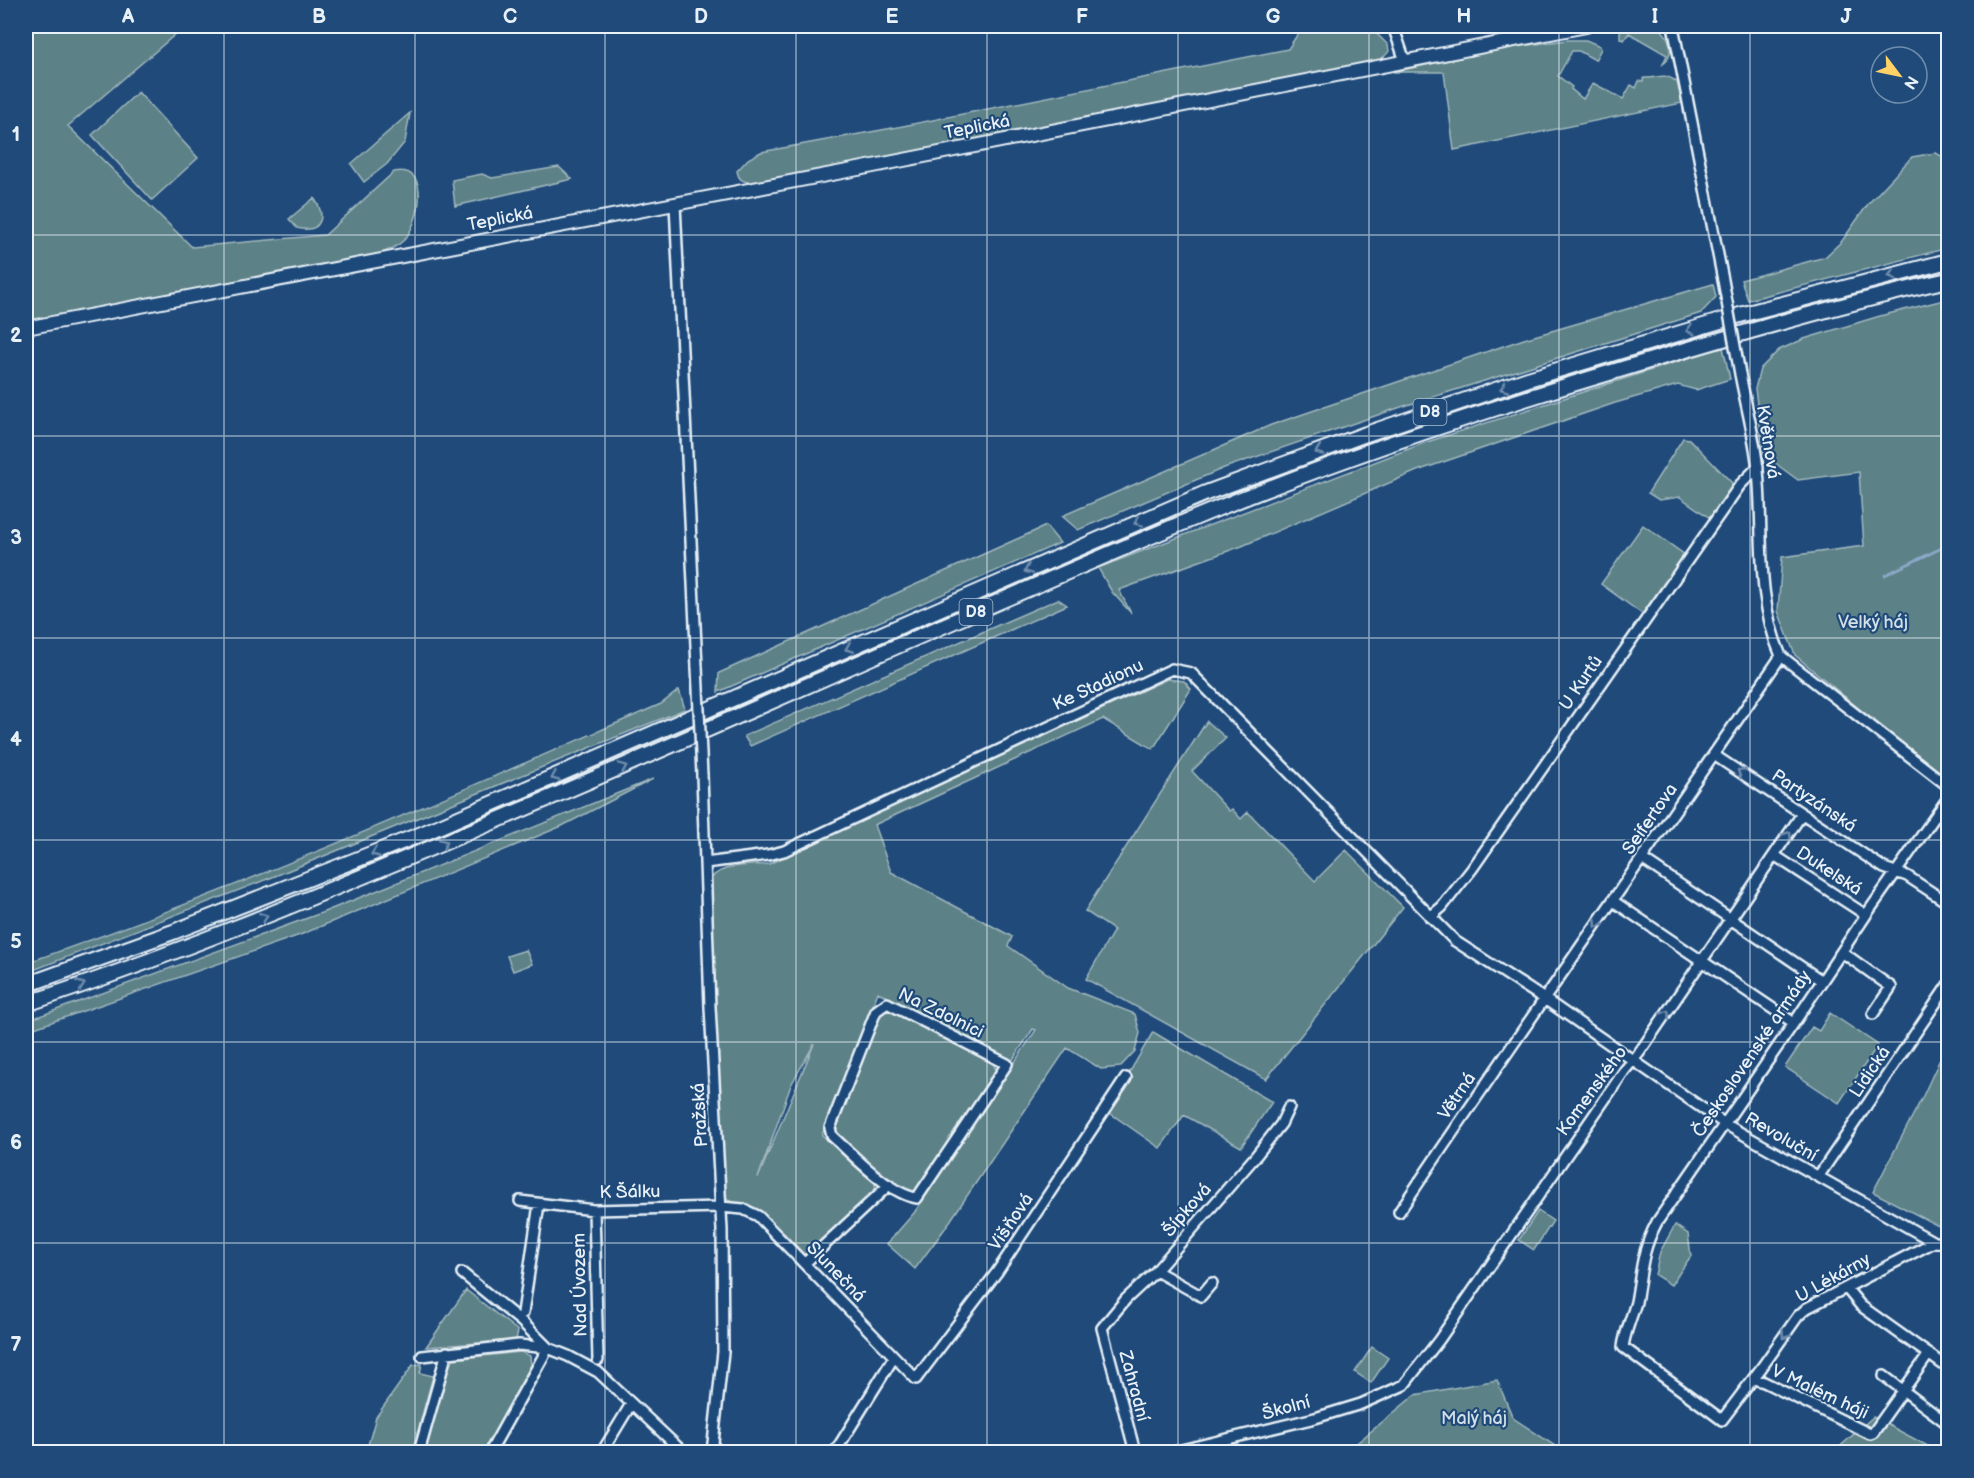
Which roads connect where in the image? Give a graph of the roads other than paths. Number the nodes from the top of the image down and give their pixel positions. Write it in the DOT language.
graph roads {
  1 [pos="1393,26"];
  2 [pos="1586,26"];
  3 [pos="1673,26"];
  4 [pos="1405,61"];
  5 [pos="675,204"];
  6 [pos="1948,261"];
  7 [pos="1948,280"];
  8 [pos="26,328"];
  9 [pos="1758,467"];
  10 [pos="1781,656"];
  11 [pos="1714,755"];
  12 [pos="1948,786"];
  13 [pos="1948,798"];
  14 [pos="1802,814"];
  15 [pos="1774,855"];
  16 [pos="1642,859"];
  17 [pos="705,863"];
  18 [pos="1897,872"];
  19 [pos="1613,901"];
  20 [pos="1948,903"];
  21 [pos="1866,915"];
  22 [pos="1430,917"];
  23 [pos="1731,919"];
  24 [pos="1842,952"];
  25 [pos="1702,961"];
  26 [pos="1822,981"];
  27 [pos="26,985"];
  28 [pos="1948,985"];
  29 [pos="1546,1000"];
  30 [pos="26,1004"];
  31 [pos="1873,1014"];
  32 [pos="1794,1023"];
  33 [pos="1633,1061"];
  34 [pos="1126,1078"];
  35 [pos="1289,1107"];
  36 [pos="1725,1124"];
  37 [pos="1818,1177"];
  38 [pos="889,1185"];
  39 [pos="520,1201"];
  40 [pos="539,1204"];
  41 [pos="721,1206"];
  42 [pos="594,1210"];
  43 [pos="1399,1212"];
  44 [pos="1934,1242"];
  45 [pos="1948,1243"];
  46 [pos="805,1263"];
  47 [pos="1156,1271"];
  48 [pos="462,1273"];
  49 [pos="1212,1283"];
  50 [pos="1847,1289"];
  51 [pos="523,1313"];
  52 [pos="1102,1328"];
  53 [pos="548,1348"];
  54 [pos="447,1352"];
  55 [pos="1929,1354"];
  56 [pos="422,1356"];
  57 [pos="894,1357"];
  58 [pos="598,1360"];
  59 [pos="1948,1368"];
  60 [pos="1884,1376"];
  61 [pos="916,1379"];
  62 [pos="1754,1379"];
  63 [pos="1404,1385"];
  64 [pos="1904,1390"];
  65 [pos="631,1404"];
  66 [pos="1722,1420"];
  67 [pos="1948,1424"];
  68 [pos="1205,1449"];
  69 [pos="419,1452"];
  70 [pos="490,1452"];
  71 [pos="602,1452"];
  72 [pos="683,1452"];
  73 [pos="712,1452"];
  74 [pos="835,1452"];
  75 [pos="1135,1452"];
  76 [pos="1173,1452"];
  1 -- 4 [label="street"];
  2 -- 4 [label="main road, Teplická"];
  3 -- 9 [label="street, Květnová, bridge"];
  4 -- 5 [label="main road, Teplická"];
  5 -- 8 [label="main road, Teplická"];
  5 -- 17 [label="street, Pražská, bridge"];
  6 -- 27 [label="highway, D8, one-way"];
  30 -- 7 [label="highway, D8, one-way"];
  9 -- 10 [label="street, Květnová"];
  9 -- 22 [label="street, U Kurtů"];
  10 -- 11 [label="street, Seifertova"];
  10 -- 12 [label="street"];
  14 -- 11 [label="street, Partyzánská, one-way"];
  11 -- 16 [label="street, Seifertova"];
  13 -- 18 [label="street, Československé armády"];
  15 -- 14 [label="street, Komenského, one-way"];
  14 -- 18 [label="street, Partyzánská"];
  15 -- 21 [label="street, Dukelská"];
  15 -- 23 [label="street, Komenského"];
  16 -- 19 [label="street, Seifertova"];
  16 -- 23 [label="street"];
  17 -- 22 [label="street, Ke Stadionu"];
  17 -- 41 [label="street, Pražská"];
  18 -- 20 [label="street, Partyzánská"];
  18 -- 21 [label="street, Československé armády"];
  19 -- 25 [label="street"];
  19 -- 29 [label="street, Seifertova, one-way"];
  21 -- 24 [label="street, Československé armády"];
  22 -- 29 [label="street, Revoluční"];
  23 -- 25 [label="street, Komenského"];
  23 -- 26 [label="street"];
  24 -- 26 [label="street, Československé armády"];
  24 -- 31 [label="street"];
  25 -- 32 [label="street"];
  33 -- 25 [label="street, Komenského, one-way"];
  26 -- 32 [label="street, Československé armády"];
  28 -- 37 [label="street, Lidická"];
  29 -- 33 [label="street, Revoluční"];
  29 -- 43 [label="street, Větrná"];
  32 -- 36 [label="street, Československé armády"];
  33 -- 36 [label="street, Revoluční"];
  33 -- 63 [label="street, Komenského"];
  34 -- 61 [label="street, Višňová"];
  35 -- 47 [label="street, Šípková"];
  36 -- 37 [label="street, Revoluční"];
  36 -- 66 [label="street, Československé armády"];
  37 -- 44 [label="street, Revoluční"];
  38 -- 38 [label="street, Na Zdolnici"];
  38 -- 46 [label="street"];
  39 -- 40 [label="street, K Šálku"];
  40 -- 42 [label="street, K Šálku"];
  40 -- 51 [label="street"];
  41 -- 42 [label="street, K Šálku"];
  41 -- 46 [label="street, Slunečná"];
  41 -- 73 [label="street, Pražská"];
  42 -- 58 [label="street, Nad Úvozem"];
  44 -- 45 [label="street, Revoluční"];
  44 -- 50 [label="street, U Lékárny"];
  46 -- 57 [label="street, Slunečná"];
  47 -- 49 [label="street"];
  47 -- 52 [label="street, Šípková"];
  48 -- 53 [label="street"];
  50 -- 55 [label="street"];
  50 -- 62 [label="street, U Lékárny, one-way"];
  52 -- 75 [label="street, Zahradní"];
  53 -- 54 [label="street"];
  53 -- 65 [label="street"];
  53 -- 70 [label="street"];
  54 -- 56 [label="street"];
  54 -- 69 [label="street"];
  55 -- 59 [label="street"];
  55 -- 64 [label="street"];
  57 -- 61 [label="street, Slunečná"];
  57 -- 74 [label="street"];
  60 -- 64 [label="street"];
  62 -- 64 [label="street, V Malém háji"];
  62 -- 66 [label="street, U Lékárny"];
  63 -- 68 [label="street, Školní"];
  64 -- 67 [label="street"];
  65 -- 71 [label="street"];
  65 -- 72 [label="street"];
  68 -- 76 [label="street, Školní"];
}
